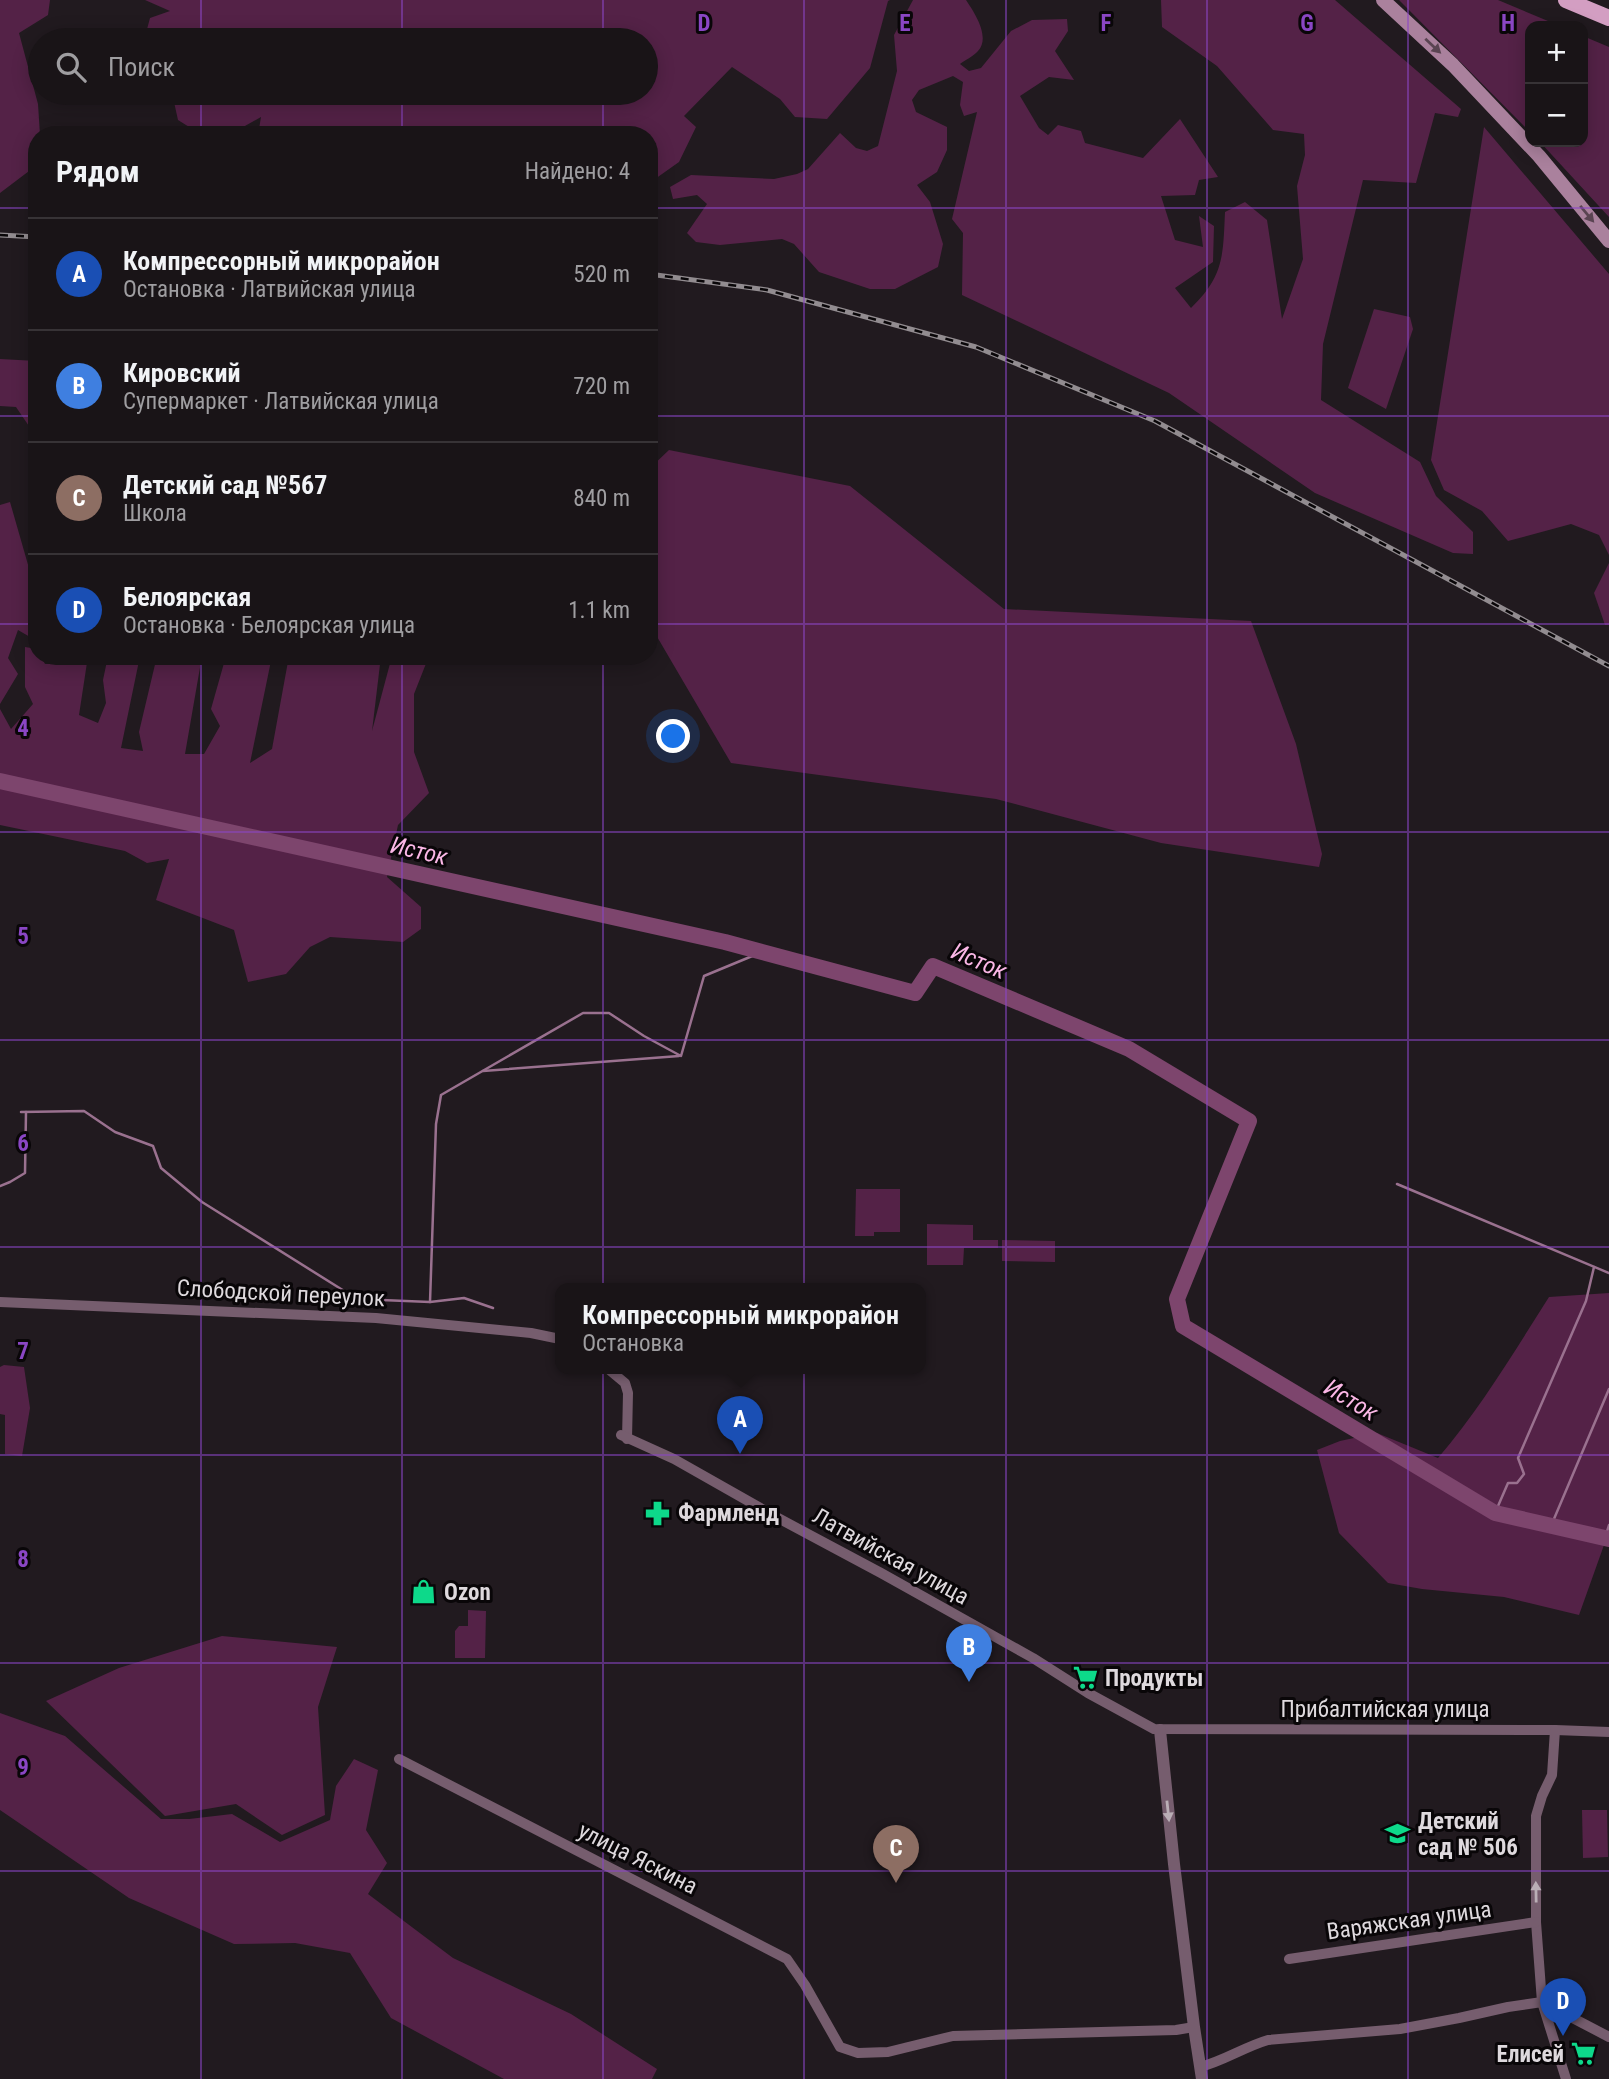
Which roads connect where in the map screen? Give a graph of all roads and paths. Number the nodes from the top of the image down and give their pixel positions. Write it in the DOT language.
graph roads {
  1 [pos="1383,0"];
  2 [pos="1566,0"];
  3 [pos="1609,18"];
  4 [pos="1609,241"];
  5 [pos="0,1302"];
  6 [pos="555,1338"];
  7 [pos="615,1374"];
  8 [pos="1160,1730"];
  9 [pos="1555,1730"];
  10 [pos="1609,1732"];
  11 [pos="399,1759"];
  12 [pos="1536,1922"];
  13 [pos="1289,1959"];
  14 [pos="1542,2002"];
  15 [pos="1194,2026"];
  16 [pos="1609,2037"];
  17 [pos="1201,2073"];
  18 [pos="1566,2079"];
  1 -- 4 [label="main road, one-way"];
  2 -- 3 [label="main road"];
  5 -- 6 [label="street, Слободской переулок"];
  7 -- 8 [label="street, Латвийская улица"];
  8 -- 9 [label="street, Прибалтийская улица"];
  8 -- 15 [label="street, one-way"];
  9 -- 10 [label="street, Прибалтийская улица"];
  12 -- 9 [label="street, one-way"];
  11 -- 15 [label="street, улица Яскина"];
  12 -- 13 [label="street, Варяжская улица"];
  12 -- 14 [label="street"];
  14 -- 16 [label="street"];
  14 -- 17 [label="street"];
  14 -- 18 [label="street"];
  15 -- 17 [label="street"];
}
